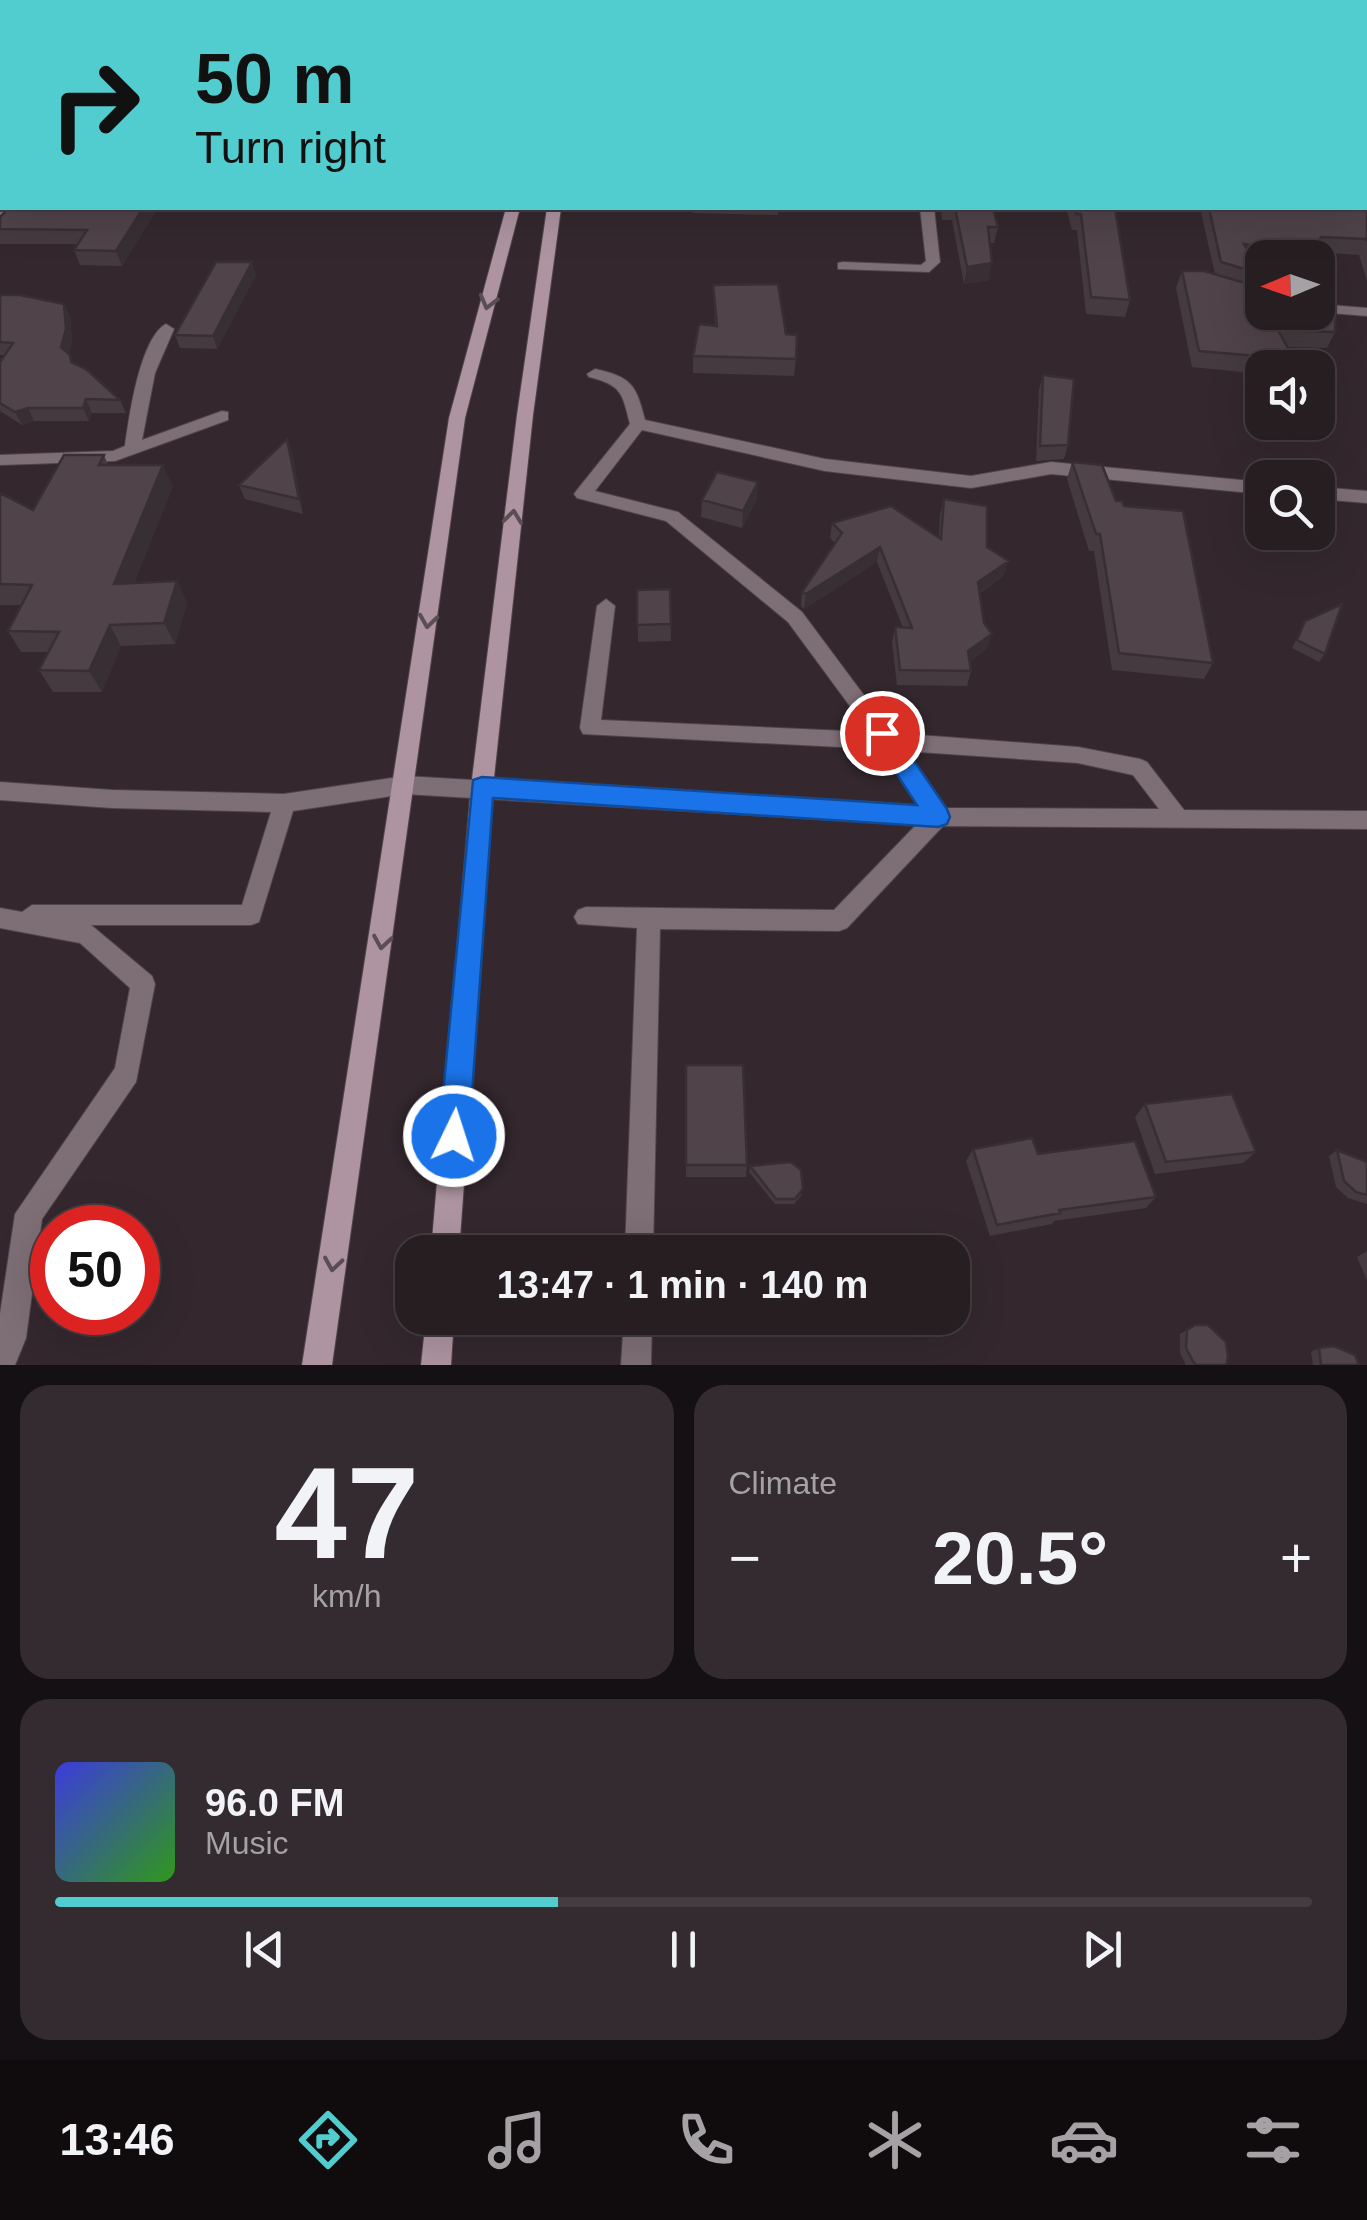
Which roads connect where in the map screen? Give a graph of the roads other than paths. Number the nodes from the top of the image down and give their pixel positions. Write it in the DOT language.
graph roads {
  1 [pos="511,210"];
  2 [pos="554,210"];
  3 [pos="927,210"];
  4 [pos="843,266"];
  5 [pos="1335,309"];
  6 [pos="1367,312"];
  7 [pos="166,329"];
  8 [pos="595,374"];
  9 [pos="222,416"];
  10 [pos="638,424"];
  11 [pos="133,450"];
  12 [pos="0,460"];
  13 [pos="1245,486"];
  14 [pos="1335,494"];
  15 [pos="1367,497"];
  16 [pos="606,606"];
  17 [pos="888,741"];
  18 [pos="406,785"];
  19 [pos="482,787"];
  20 [pos="0,791"];
  21 [pos="284,803"];
  22 [pos="938,817"];
  23 [pos="1179,819"];
  24 [pos="1367,820"];
  25 [pos="0,916"];
  26 [pos="586,918"];
  27 [pos="649,918"];
  28 [pos="446,1235"];
  29 [pos="640,1235"];
  30 [pos="439,1335"];
  31 [pos="637,1335"];
  32 [pos="0,1365"];
  33 [pos="318,1365"];
  34 [pos="436,1365"];
  35 [pos="636,1365"];
  1 -- 18 [label="main road, one-way"];
  19 -- 2 [label="main road, one-way"];
  3 -- 4 [label="street"];
  5 -- 6 [label="street"];
  7 -- 11 [label="street"];
  8 -- 10 [label="street"];
  9 -- 11 [label="street"];
  10 -- 13 [label="street"];
  10 -- 17 [label="street"];
  11 -- 12 [label="street"];
  14 -- 15 [label="street"];
  16 -- 17 [label="street"];
  17 -- 22 [label="street"];
  17 -- 23 [label="street"];
  18 -- 19 [label="street"];
  18 -- 21 [label="street"];
  18 -- 33 [label="main road, one-way"];
  19 -- 22 [label="street"];
  19 -- 28 [label="main road"];
  20 -- 21 [label="street"];
  21 -- 25 [label="street"];
  22 -- 23 [label="street"];
  22 -- 27 [label="street"];
  23 -- 24 [label="street"];
  25 -- 32 [label="street"];
  26 -- 27 [label="street"];
  27 -- 29 [label="street"];
  30 -- 34 [label="main road"];
  31 -- 35 [label="street"];
}
